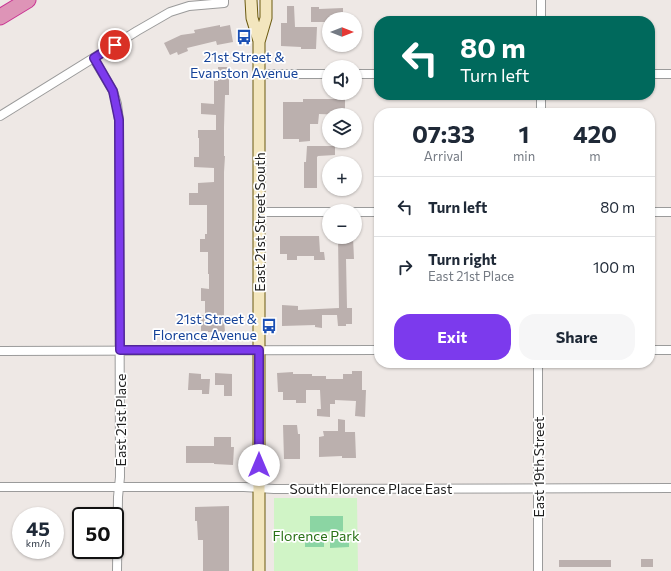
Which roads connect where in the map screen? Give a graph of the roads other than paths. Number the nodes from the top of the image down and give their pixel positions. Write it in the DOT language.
graph roads {
  1 [pos="28,0"];
  2 [pos="199,0"];
  3 [pos="224,0"];
  4 [pos="251,0"];
  5 [pos="266,0"];
  6 [pos="541,0"];
  7 [pos="189,6"];
  8 [pos="541,16"];
  9 [pos="0,17"];
  10 [pos="259,42"];
  11 [pos="94,58"];
  12 [pos="259,74"];
  13 [pos="322,74"];
  14 [pos="362,74"];
  15 [pos="374,74"];
  16 [pos="655,74"];
  17 [pos="671,74"];
  18 [pos="0,116"];
  19 [pos="259,212"];
  20 [pos="322,212"];
  21 [pos="362,212"];
  22 [pos="374,212"];
  23 [pos="655,212"];
  24 [pos="671,212"];
  25 [pos="120,350"];
  26 [pos="259,350"];
  27 [pos="374,350"];
  28 [pos="655,350"];
  29 [pos="671,350"];
  30 [pos="0,351"];
  31 [pos="538,368"];
  32 [pos="0,487"];
  33 [pos="119,488"];
  34 [pos="259,488"];
  35 [pos="538,488"];
  36 [pos="671,488"];
  37 [pos="117,571"];
  38 [pos="259,571"];
  39 [pos="538,571"];
  1 -- 9 [label="highway"];
  2 -- 7 [label="street"];
  3 -- 7 [label="street"];
  4 -- 10 [label="main road, East 21st Street South"];
  5 -- 10 [label="main road, East 21st Street South"];
  6 -- 8 [label="street"];
  7 -- 11 [label="street"];
  10 -- 12 [label="main road, East 21st Street South"];
  11 -- 18 [label="street"];
  11 -- 25 [label="street, East 21st Place"];
  12 -- 13 [label="street"];
  12 -- 19 [label="main road, East 21st Street South"];
  14 -- 15 [label="street"];
  16 -- 17 [label="street"];
  19 -- 20 [label="street"];
  19 -- 26 [label="main road, East 21st Street South"];
  21 -- 22 [label="street"];
  23 -- 24 [label="street"];
  25 -- 26 [label="street"];
  25 -- 30 [label="street"];
  25 -- 33 [label="street, East 21st Place"];
  26 -- 27 [label="street"];
  26 -- 34 [label="main road, East 21st Street South"];
  28 -- 29 [label="street"];
  31 -- 35 [label="street, East 19th Street"];
  32 -- 33 [label="street, South Florence Place East"];
  33 -- 34 [label="street, South Florence Place East"];
  33 -- 37 [label="street, East 21st Place"];
  34 -- 35 [label="street, South Florence Place East"];
  34 -- 38 [label="main road, East 21st Street South"];
  35 -- 36 [label="street, South Florence Place East"];
  35 -- 39 [label="street, East 19th Street"];
}
